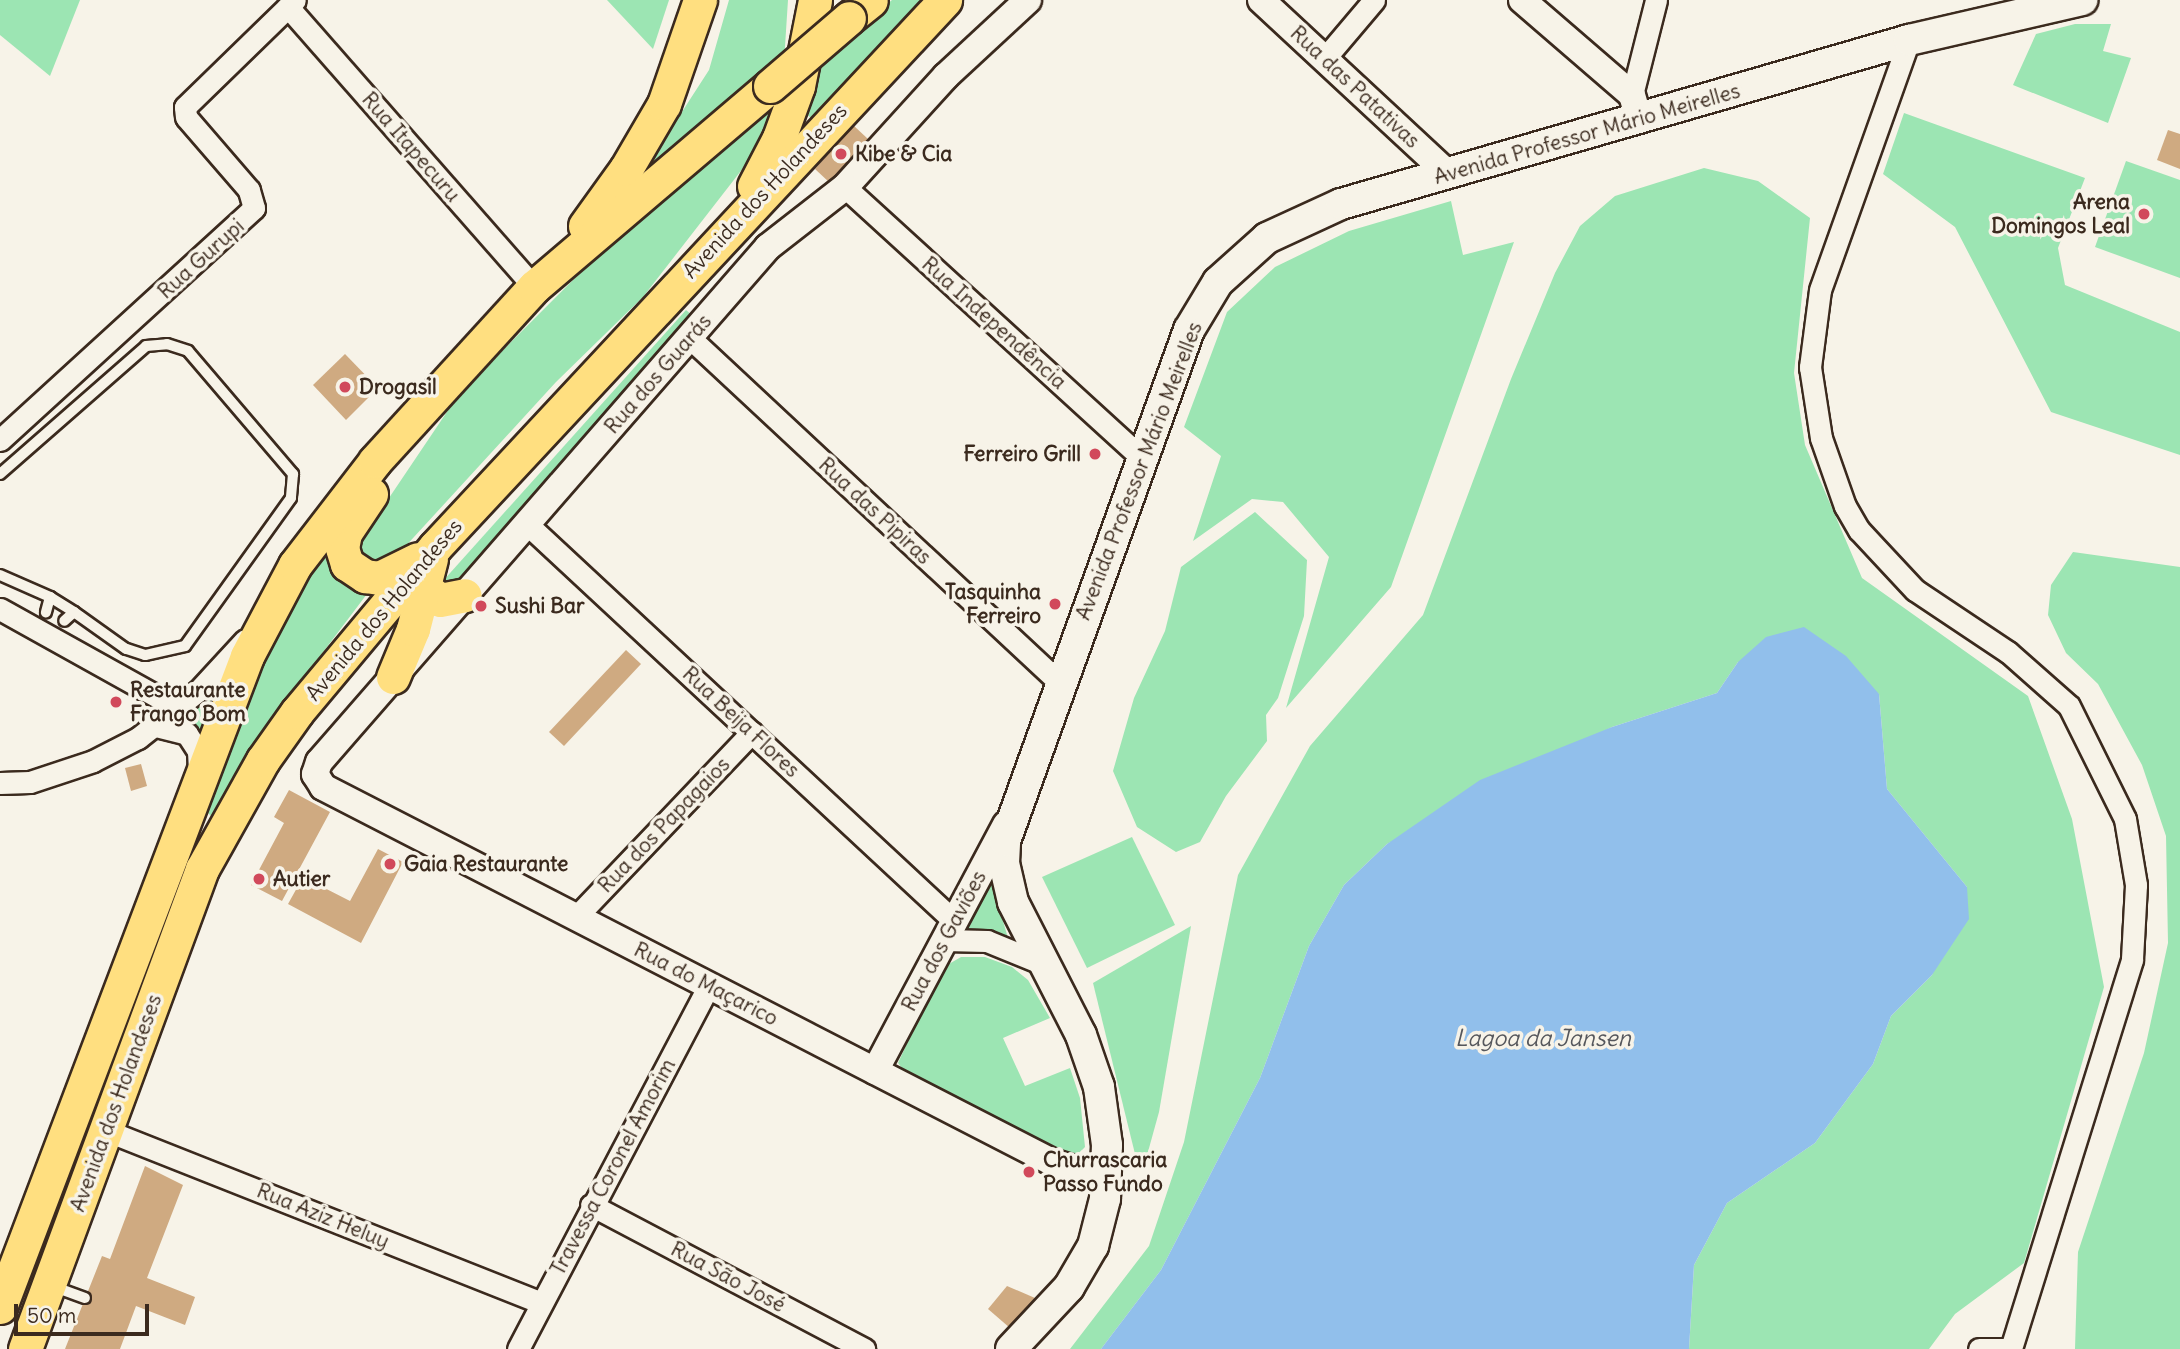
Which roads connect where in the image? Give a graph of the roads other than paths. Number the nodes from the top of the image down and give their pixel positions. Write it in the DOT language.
graph roads {
  1 [pos="700,0"];
  2 [pos="815,0"];
  3 [pos="945,0"];
  4 [pos="1028,0"];
  5 [pos="1261,0"];
  6 [pos="1374,0"];
  7 [pos="1522,0"];
  8 [pos="1656,0"];
  9 [pos="2045,0"];
  10 [pos="2082,0"];
  11 [pos="291,4"];
  12 [pos="860,9"];
  13 [pos="2001,16"];
  14 [pos="1909,40"];
  15 [pos="1325,58"];
  16 [pos="1635,107"];
  17 [pos="1448,174"];
  18 [pos="845,187"];
  19 [pos="724,232"];
  20 [pos="534,287"];
  21 [pos="690,338"];
  22 [pos="442,383"];
  23 [pos="0,440"];
  24 [pos="1142,458"];
  25 [pos="0,474"];
  26 [pos="527,524"];
  27 [pos="435,547"];
  28 [pos="0,575"];
  29 [pos="423,587"];
  30 [pos="465,595"];
  31 [pos="0,609"];
  32 [pos="265,617"];
  33 [pos="54,618"];
  34 [pos="393,677"];
  35 [pos="1060,683"];
  36 [pos="178,708"];
  37 [pos="156,726"];
  38 [pos="752,732"];
  39 [pos="315,774"];
  40 [pos="198,779"];
  41 [pos="30,782"];
  42 [pos="0,783"];
  43 [pos="0,797"];
  44 [pos="1014,811"];
  45 [pos="576,917"];
  46 [pos="949,930"];
  47 [pos="1042,964"];
  48 [pos="709,985"];
  49 [pos="875,1071"];
  50 [pos="105,1130"];
  51 [pos="1106,1179"];
  52 [pos="592,1205"];
  53 [pos="49,1285"];
  54 [pos="85,1298"];
  55 [pos="541,1303"];
  56 [pos="0,1307"];
  57 [pos="25,1349"];
  58 [pos="518,1349"];
  59 [pos="864,1349"];
  60 [pos="1011,1349"];
  61 [pos="1979,1349"];
  62 [pos="2009,1349"];
  1 -- 20 [label="main road"];
  2 -- 19 [label="main road"];
  3 -- 19 [label="main road, Avenida dos Holandeses"];
  4 -- 18 [label="street, Rua dos Guarás"];
  5 -- 15 [label="street, Rua das Patativas"];
  6 -- 15 [label="street"];
  7 -- 16 [label="street"];
  8 -- 16 [label="street"];
  9 -- 13 [label="street"];
  10 -- 13 [label="main road, Avenida Professor Mário Meirelles"];
  11 -- 20 [label="street, Rua Itapecuru"];
  11 -- 23 [label="street, Rua Gurupi"];
  12 -- 20 [label="main road, Avenida dos Holandeses, bridge"];
  13 -- 14 [label="main road, Avenida Professor Mário Meirelles"];
  14 -- 16 [label="main road, Avenida Professor Mário Meirelles"];
  14 -- 62 [label="street"];
  15 -- 17 [label="street, Rua das Patativas"];
  16 -- 17 [label="main road, Avenida Professor Mário Meirelles"];
  17 -- 24 [label="main road, Avenida Professor Mário Meirelles"];
  18 -- 21 [label="street, Rua dos Guarás"];
  18 -- 24 [label="street, Rua Independência"];
  19 -- 27 [label="main road, Avenida dos Holandeses"];
  20 -- 22 [label="main road, Avenida dos Holandeses"];
  21 -- 26 [label="street, Rua dos Guarás"];
  21 -- 35 [label="street, Rua das Pipiras"];
  22 -- 27 [label="main road"];
  22 -- 32 [label="main road, Avenida dos Holandeses"];
  24 -- 35 [label="main road, Avenida Professor Mário Meirelles"];
  25 -- 33 [label="lane"];
  26 -- 30 [label="street, Rua dos Guarás"];
  26 -- 38 [label="street, Rua Beija Flores"];
  27 -- 29 [label="main road"];
  27 -- 50 [label="main road, Avenida dos Holandeses"];
  28 -- 33 [label="lane"];
  29 -- 30 [label="main road"];
  29 -- 34 [label="main road"];
  30 -- 34 [label="street, Rua dos Guarás"];
  31 -- 33 [label="street"];
  32 -- 36 [label="street"];
  32 -- 40 [label="main road, Avenida dos Holandeses"];
  33 -- 36 [label="street"];
  34 -- 39 [label="street, Rua dos Guarás"];
  35 -- 44 [label="main road, Avenida Professor Mário Meirelles"];
  36 -- 37 [label="street"];
  37 -- 40 [label="street"];
  37 -- 41 [label="street"];
  38 -- 45 [label="street, Rua dos Papagaios"];
  38 -- 46 [label="street, Rua Beija Flores"];
  39 -- 45 [label="street, Rua do Maçarico"];
  40 -- 56 [label="main road, Avenida dos Holandeses"];
  41 -- 42 [label="street"];
  41 -- 43 [label="street"];
  44 -- 46 [label="street, Rua dos Gaviões"];
  44 -- 47 [label="main road, Avenida Professor Mário Meirelles"];
  45 -- 48 [label="street, Rua do Maçarico"];
  46 -- 47 [label="street"];
  46 -- 49 [label="street, Rua dos Gaviões"];
  47 -- 51 [label="main road, Avenida Professor Mário Meirelles"];
  48 -- 49 [label="street, Rua do Maçarico"];
  48 -- 52 [label="street, Travessa Coronel Amorim"];
  49 -- 51 [label="street, Rua do Maçarico"];
  50 -- 53 [label="main road, Avenida dos Holandeses"];
  50 -- 55 [label="street, Rua Aziz Heluy"];
  51 -- 60 [label="main road, Avenida Professor Mário Meirelles"];
  52 -- 55 [label="street, Travessa Coronel Amorim"];
  52 -- 59 [label="street, Rua São José"];
  53 -- 54 [label="lane"];
  53 -- 57 [label="main road, Avenida dos Holandeses"];
  55 -- 58 [label="street, Travessa Coronel Amorim"];
  61 -- 62 [label="street"];
}
